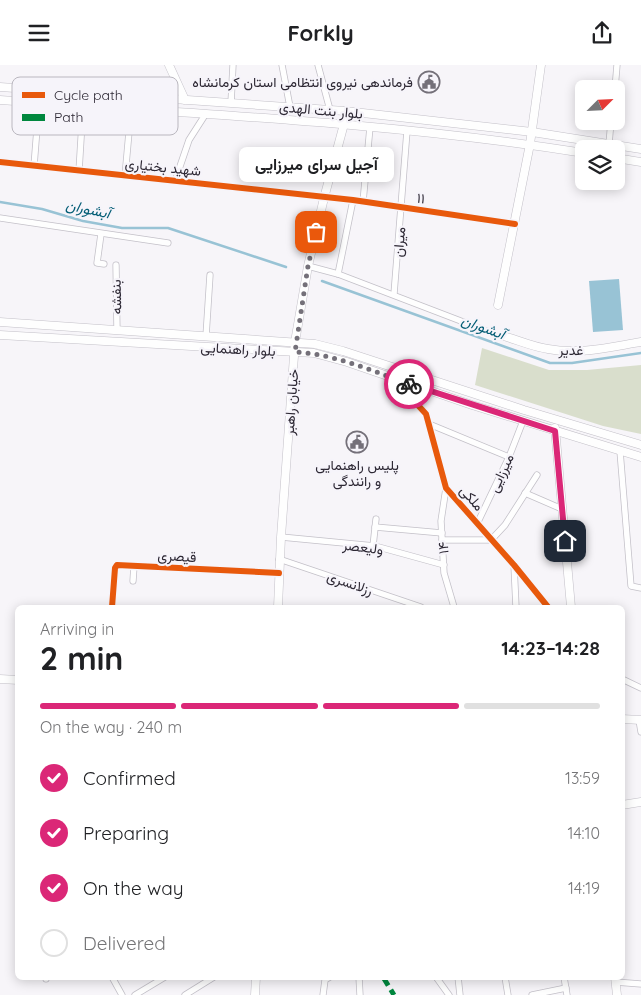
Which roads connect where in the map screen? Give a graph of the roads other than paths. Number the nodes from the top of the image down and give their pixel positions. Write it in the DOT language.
graph roads {
  1 [pos="169,65"];
  2 [pos="233,65"];
  3 [pos="282,65"];
  4 [pos="318,65"];
  5 [pos="541,65"];
  6 [pos="617,65"];
  7 [pos="174,77"];
  8 [pos="616,80"];
  9 [pos="178,85"];
  10 [pos="178,100"];
  11 [pos="185,100"];
  12 [pos="231,103"];
  13 [pos="290,107"];
  14 [pos="330,110"];
  15 [pos="345,111"];
  16 [pos="178,113"];
  17 [pos="205,115"];
  18 [pos="344,125"];
  19 [pos="370,127"];
  20 [pos="407,131"];
  21 [pos="532,132"];
  22 [pos="36,135"];
  23 [pos="81,135"];
  24 [pos="129,135"];
  25 [pos="579,140"];
  26 [pos="530,144"];
  27 [pos="625,147"];
  28 [pos="641,149"];
  29 [pos="575,152"];
  30 [pos="625,159"];
  31 [pos="0,162"];
  32 [pos="641,162"];
  33 [pos="34,166"];
  34 [pos="79,171"];
  35 [pos="125,176"];
  36 [pos="175,181"];
  37 [pos="324,198"];
  38 [pos="354,201"];
  39 [pos="363,202"];
  40 [pos="402,208"];
  41 [pos="0,218"];
  42 [pos="515,224"];
  43 [pos="101,234"];
  44 [pos="168,243"];
  45 [pos="104,264"];
  46 [pos="116,265"];
  47 [pos="308,266"];
  48 [pos="338,274"];
  49 [pos="210,275"];
  50 [pos="394,295"];
  51 [pos="498,305"];
  52 [pos="0,322"];
  53 [pos="117,330"];
  54 [pos="487,331"];
  55 [pos="0,335"];
  56 [pos="503,335"];
  57 [pos="206,336"];
  58 [pos="295,342"];
  59 [pos="641,342"];
  60 [pos="295,352"];
  61 [pos="405,391"];
  62 [pos="557,420"];
  63 [pos="523,421"];
  64 [pos="428,425"];
  65 [pos="555,431"];
  66 [pos="641,445"];
  67 [pos="620,451"];
  68 [pos="509,457"];
  69 [pos="641,457"];
  70 [pos="536,475"];
  71 [pos="446,488"];
  72 [pos="525,493"];
  73 [pos="562,509"];
  74 [pos="376,519"];
  75 [pos="477,524"];
  76 [pos="375,527"];
  77 [pos="442,536"];
  78 [pos="281,537"];
  79 [pos="491,540"];
  80 [pos="373,546"];
  81 [pos="280,559"];
  82 [pos="444,565"];
  83 [pos="514,565"];
  84 [pos="134,566"];
  85 [pos="279,573"];
  86 [pos="133,581"];
  87 [pos="641,588"];
  88 [pos="112,605"];
  89 [pos="278,605"];
  90 [pos="415,605"];
  91 [pos="453,605"];
  92 [pos="516,605"];
  93 [pos="546,605"];
  94 [pos="570,605"];
  95 [pos="0,679"];
  96 [pos="15,680"];
  97 [pos="625,680"];
  98 [pos="641,688"];
  99 [pos="625,719"];
  100 [pos="640,720"];
  101 [pos="641,732"];
  102 [pos="641,802"];
  103 [pos="625,805"];
  104 [pos="114,980"];
  105 [pos="160,980"];
  106 [pos="209,980"];
  107 [pos="256,980"];
  108 [pos="326,980"];
  109 [pos="358,980"];
  110 [pos="438,980"];
  111 [pos="458,980"];
  112 [pos="506,980"];
  113 [pos="565,980"];
  114 [pos="615,980"];
  115 [pos="620,980"];
  116 [pos="641,984"];
  117 [pos="566,988"];
  118 [pos="122,995"];
  119 [pos="135,995"];
  120 [pos="185,995"];
  121 [pos="254,995"];
  122 [pos="323,995"];
  123 [pos="360,995"];
  124 [pos="449,995"];
  125 [pos="460,995"];
  126 [pos="508,995"];
  127 [pos="532,995"];
  128 [pos="567,995"];
  129 [pos="617,995"];
  1 -- 7 [label="main road"];
  2 -- 12 [label="street"];
  3 -- 13 [label="street"];
  4 -- 14 [label="street"];
  5 -- 21 [label="main road"];
  6 -- 8 [label="street"];
  9 -- 11 [label="main road"];
  10 -- 11 [label="main road, بلوار بنت الهدی"];
  11 -- 12 [label="main road, بلوار بنت الهدی"];
  12 -- 13 [label="main road, بلوار بنت الهدی"];
  13 -- 14 [label="main road, بلوار بنت الهدی"];
  14 -- 15 [label="main road, بلوار بنت الهدی"];
  15 -- 18 [label="main road, خیابان راهبر"];
  15 -- 21 [label="main road, بلوار بنت الهدی"];
  16 -- 17 [label="main road, بلوار بنت الهدی"];
  17 -- 18 [label="main road, بلوار بنت الهدی"];
  17 -- 36 [label="street"];
  18 -- 19 [label="main road, بلوار بنت الهدی"];
  18 -- 37 [label="main road, خیابان راهبر"];
  19 -- 20 [label="main road, بلوار بنت الهدی"];
  19 -- 39 [label="street"];
  20 -- 26 [label="main road, بلوار بنت الهدی"];
  20 -- 40 [label="street, میران"];
  21 -- 25 [label="main road, بلوار بنت الهدی"];
  21 -- 26 [label="main road"];
  22 -- 33 [label="street"];
  23 -- 34 [label="street"];
  24 -- 35 [label="street"];
  26 -- 29 [label="main road, بلوار بنت الهدی"];
  26 -- 42 [label="main road"];
  27 -- 28 [label="main road, بلوار بنت الهدی"];
  30 -- 32 [label="main road"];
  31 -- 33 [label="street, شهید بختیاری"];
  33 -- 34 [label="street, شهید بختیاری"];
  34 -- 35 [label="street, شهید بختیاری"];
  35 -- 36 [label="street, شهید بختیاری"];
  36 -- 37 [label="street, شهید بختیاری"];
  37 -- 38 [label="street, ۱۱"];
  37 -- 47 [label="main road, خیابان راهبر"];
  38 -- 39 [label="street, ۱۱"];
  38 -- 48 [label="street"];
  39 -- 40 [label="street, ۱۱"];
  40 -- 42 [label="street, ۱۱"];
  40 -- 50 [label="street, میران"];
  41 -- 43 [label="street"];
  42 -- 51 [label="main road"];
  43 -- 44 [label="street"];
  43 -- 45 [label="street, بنفشه"];
  46 -- 53 [label="street, بنفشه"];
  47 -- 48 [label="street"];
  47 -- 58 [label="main road, خیابان راهبر"];
  48 -- 50 [label="street"];
  49 -- 57 [label="street"];
  50 -- 54 [label="street"];
  52 -- 53 [label="main road, بلوار راهنمایی"];
  53 -- 57 [label="main road, بلوار راهنمایی"];
  55 -- 60 [label="main road, بلوار راهنمایی"];
  56 -- 59 [label="main road, غدیر"];
  57 -- 58 [label="main road, بلوار راهنمایی"];
  58 -- 60 [label="main road, خیابان راهبر"];
  58 -- 62 [label="main road, بلوار راهنمایی"];
  60 -- 63 [label="main road, بلوار راهنمایی"];
  60 -- 78 [label="main road, خیابان راهبر"];
  61 -- 64 [label="street, ملکی"];
  62 -- 65 [label="main road"];
  62 -- 66 [label="main road, بلوار راهنمایی"];
  63 -- 65 [label="main road, بلوار راهنمایی"];
  63 -- 68 [label="street, میرزایی"];
  64 -- 68 [label="street"];
  64 -- 71 [label="street, ملکی"];
  65 -- 67 [label="main road, بلوار راهنمایی"];
  65 -- 73 [label="main road"];
  67 -- 69 [label="main road, بلوار راهنمایی"];
  67 -- 87 [label="street"];
  68 -- 75 [label="street, میرزایی"];
  70 -- 72 [label="street"];
  71 -- 75 [label="street, ملکی"];
  71 -- 77 [label="street, ۱۴"];
  72 -- 73 [label="street"];
  72 -- 79 [label="street"];
  73 -- 94 [label="main road"];
  74 -- 76 [label="street"];
  75 -- 79 [label="street, ملکی"];
  76 -- 77 [label="street"];
  76 -- 80 [label="street"];
  77 -- 79 [label="street"];
  77 -- 82 [label="street, ۱۴"];
  78 -- 80 [label="street, ولیعصر"];
  78 -- 81 [label="main road, خیابان راهبر"];
  79 -- 83 [label="street, ملکی"];
  80 -- 82 [label="street, ولیعصر"];
  81 -- 85 [label="main road, خیابان راهبر"];
  81 -- 90 [label="street, رزلانسری"];
  82 -- 91 [label="street, ۱۴"];
  83 -- 92 [label="street"];
  83 -- 93 [label="street, ملکی"];
  84 -- 85 [label="street, قیصری"];
  84 -- 86 [label="street"];
  84 -- 88 [label="street, قیصری"];
  85 -- 89 [label="main road, خیابان راهبر"];
  95 -- 96 [label="main road"];
  97 -- 98 [label="street"];
  99 -- 100 [label="main road"];
  100 -- 101 [label="street"];
  102 -- 103 [label="main road"];
  104 -- 118 [label="street"];
  105 -- 119 [label="street"];
  106 -- 120 [label="street"];
  107 -- 121 [label="main road"];
  108 -- 122 [label="street"];
  109 -- 123 [label="street"];
  110 -- 124 [label="street"];
  111 -- 125 [label="street"];
  112 -- 126 [label="street"];
  113 -- 117 [label="street"];
  114 -- 129 [label="main road"];
  115 -- 116 [label="street"];
  117 -- 127 [label="street"];
  117 -- 128 [label="street"];
}
